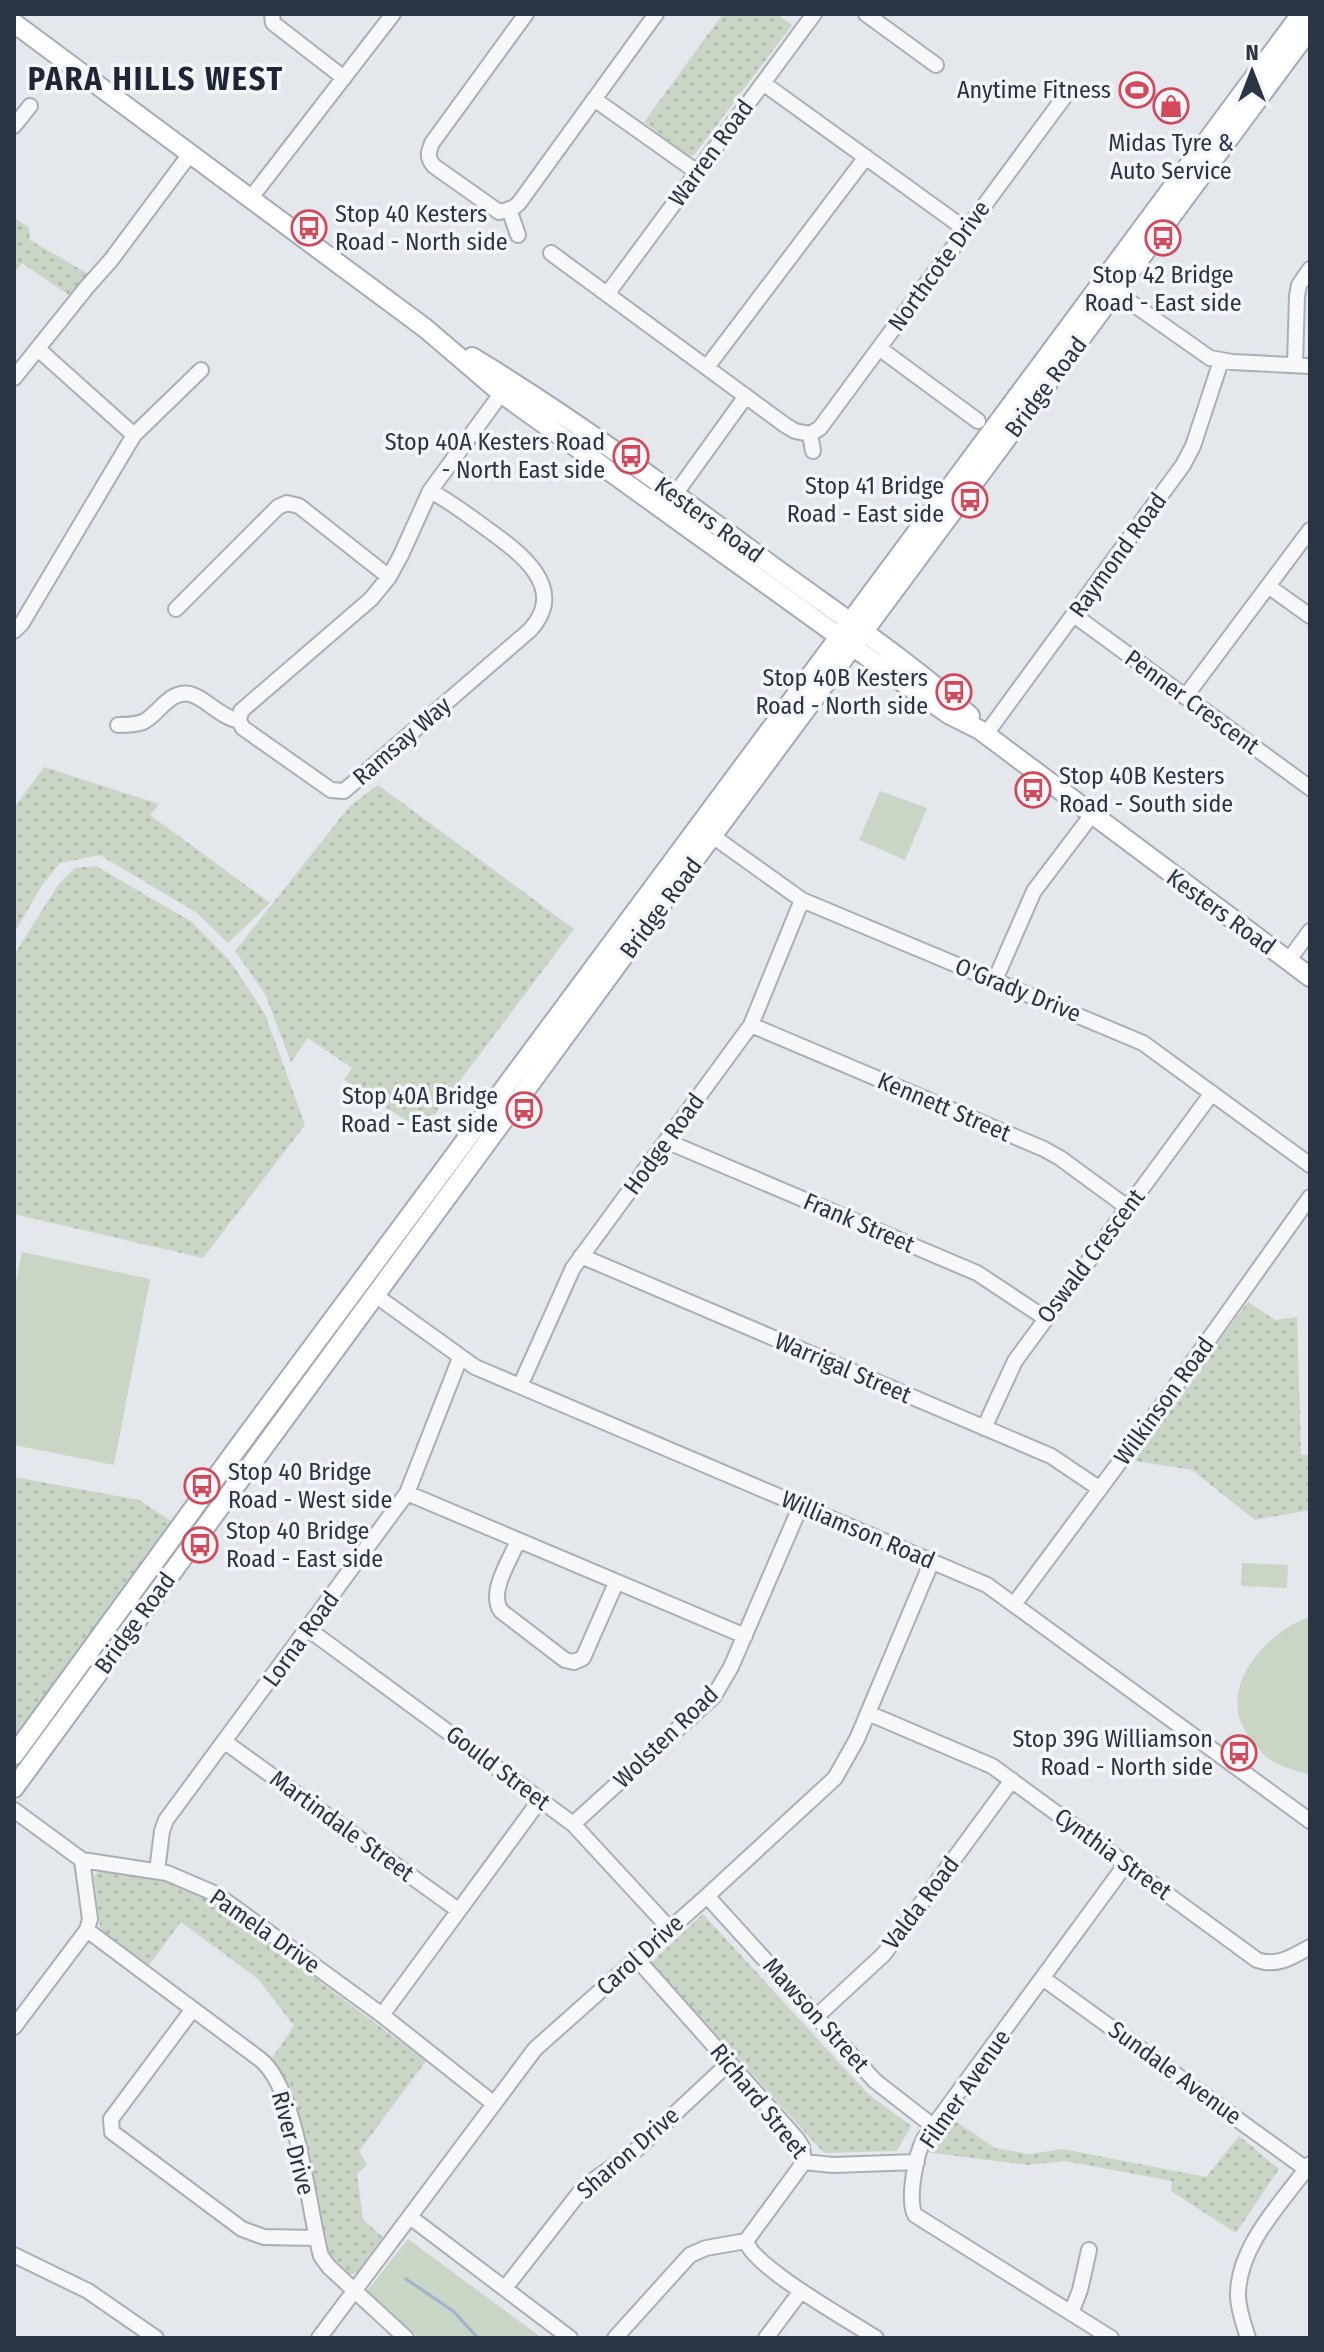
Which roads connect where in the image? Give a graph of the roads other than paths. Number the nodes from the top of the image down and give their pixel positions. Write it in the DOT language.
graph roads {
  1 [pos="272,14"];
  2 [pos="393,14"];
  3 [pos="526,14"];
  4 [pos="656,14"];
  5 [pos="814,14"];
  6 [pos="866,14"];
  7 [pos="1301,14"];
  8 [pos="14,23"];
  9 [pos="1310,29"];
  10 [pos="936,65"];
  11 [pos="344,78"];
  12 [pos="763,83"];
  13 [pos="1065,96"];
  14 [pos="594,99"];
  15 [pos="30,106"];
  16 [pos="14,126"];
  17 [pos="190,154"];
  18 [pos="866,157"];
  19 [pos="697,172"];
  20 [pos="250,199"];
  21 [pos="509,209"];
  22 [pos="965,229"];
  23 [pos="518,235"];
  24 [pos="551,253"];
  25 [pos="1310,269"];
  26 [pos="1109,287"];
  27 [pos="608,293"];
  28 [pos="879,348"];
  29 [pos="38,349"];
  30 [pos="1221,361"];
  31 [pos="1303,366"];
  32 [pos="707,367"];
  33 [pos="201,370"];
  34 [pos="14,378"];
  35 [pos="506,386"];
  36 [pos="746,396"];
  37 [pos="978,421"];
  38 [pos="810,434"];
  39 [pos="134,435"];
  40 [pos="813,451"];
  41 [pos="430,491"];
  42 [pos="670,502"];
  43 [pos="1310,530"];
  44 [pos="389,577"];
  45 [pos="1268,586"];
  46 [pos="867,600"];
  47 [pos="825,604"];
  48 [pos="176,609"];
  49 [pos="1074,615"];
  50 [pos="1310,616"];
  51 [pos="14,631"];
  52 [pos="852,634"];
  53 [pos="1185,697"];
  54 [pos="239,721"];
  55 [pos="118,725"];
  56 [pos="983,732"];
  57 [pos="1310,788"];
  58 [pos="1091,816"];
  59 [pos="707,831"];
  60 [pos="802,900"];
  61 [pos="1310,931"];
  62 [pos="1288,961"];
  63 [pos="1310,977"];
  64 [pos="995,980"];
  65 [pos="751,1025"];
  66 [pos="1212,1093"];
  67 [pos="666,1141"];
  68 [pos="1310,1165"];
  69 [pos="1310,1197"];
  70 [pos="1127,1207"];
  71 [pos="581,1256"];
  72 [pos="367,1289"];
  73 [pos="1045,1318"];
  74 [pos="460,1358"];
  75 [pos="520,1386"];
  76 [pos="261,1417"];
  77 [pos="277,1428"];
  78 [pos="984,1428"];
  79 [pos="1100,1489"];
  80 [pos="407,1493"];
  81 [pos="801,1505"];
  82 [pos="518,1541"];
  83 [pos="932,1561"];
  84 [pos="616,1583"];
  85 [pos="1015,1603"];
  86 [pos="308,1629"];
  87 [pos="745,1636"];
  88 [pos="868,1713"];
  89 [pos="225,1742"];
  90 [pos="14,1755"];
  91 [pos="1012,1780"];
  92 [pos="14,1788"];
  93 [pos="540,1800"];
  94 [pos="14,1810"];
  95 [pos="1310,1821"];
  96 [pos="573,1824"];
  97 [pos="82,1860"];
  98 [pos="1126,1864"];
  99 [pos="157,1871"];
  100 [pos="707,1896"];
  101 [pos="458,1910"];
  102 [pos="670,1929"];
  103 [pos="87,1930"];
  104 [pos="1310,1947"];
  105 [pos="637,1959"];
  106 [pos="1044,1979"];
  107 [pos="193,2009"];
  108 [pos="382,2015"];
  109 [pos="817,2016"];
  110 [pos="14,2027"];
  111 [pos="729,2063"];
  112 [pos="493,2103"];
  113 [pos="933,2126"];
  114 [pos="804,2162"];
  115 [pos="917,2162"];
  116 [pos="1308,2167"];
  117 [pos="410,2217"];
  118 [pos="316,2238"];
  119 [pos="746,2241"];
  120 [pos="1089,2250"];
  121 [pos="14,2255"];
  122 [pos="14,2265"];
  123 [pos="51,2272"];
  124 [pos="505,2288"];
  125 [pos="354,2290"];
  126 [pos="801,2291"];
  127 [pos="1071,2313"];
  128 [pos="156,2338"];
  129 [pos="319,2338"];
  130 [pos="406,2338"];
  131 [pos="570,2338"];
  132 [pos="615,2338"];
  133 [pos="766,2338"];
  134 [pos="876,2338"];
  135 [pos="1111,2338"];
  136 [pos="1248,2338"];
  1 -- 11 [label="street"];
  2 -- 11 [label="street"];
  3 -- 21 [label="street"];
  4 -- 14 [label="street"];
  5 -- 12 [label="street, Warren Road"];
  6 -- 10 [label="street"];
  7 -- 26 [label="main road, Bridge Road"];
  8 -- 17 [label="main road, Kesters Road"];
  9 -- 26 [label="main road, Bridge Road"];
  11 -- 20 [label="street"];
  12 -- 18 [label="street"];
  12 -- 19 [label="street, Warren Road"];
  13 -- 22 [label="street, Northcote Drive"];
  14 -- 19 [label="street"];
  14 -- 21 [label="street"];
  15 -- 16 [label="street"];
  17 -- 20 [label="main road, Kesters Road"];
  17 -- 29 [label="street"];
  18 -- 22 [label="street"];
  18 -- 32 [label="street"];
  19 -- 27 [label="street, Warren Road"];
  20 -- 35 [label="main road, Kesters Road"];
  21 -- 23 [label="street"];
  22 -- 28 [label="street, Northcote Drive"];
  24 -- 27 [label="street"];
  25 -- 31 [label="street"];
  26 -- 30 [label="street"];
  26 -- 46 [label="main road, Bridge Road"];
  26 -- 52 [label="main road, Bridge Road"];
  27 -- 32 [label="street"];
  28 -- 37 [label="street"];
  28 -- 38 [label="street, Northcote Drive"];
  29 -- 34 [label="street"];
  29 -- 39 [label="street"];
  30 -- 31 [label="street"];
  30 -- 49 [label="street, Raymond Road"];
  32 -- 36 [label="street"];
  33 -- 39 [label="street"];
  35 -- 41 [label="street"];
  35 -- 42 [label="main road, Kesters Road"];
  36 -- 38 [label="street"];
  36 -- 42 [label="street"];
  38 -- 40 [label="street"];
  39 -- 51 [label="street"];
  41 -- 44 [label="street"];
  41 -- 54 [label="street, Ramsay Way"];
  42 -- 47 [label="main road, Kesters Road"];
  42 -- 52 [label="main road, Kesters Road"];
  43 -- 45 [label="street"];
  44 -- 48 [label="street"];
  44 -- 54 [label="street"];
  45 -- 50 [label="street"];
  45 -- 53 [label="street"];
  46 -- 47 [label="main road"];
  46 -- 52 [label="main road, Bridge Road"];
  47 -- 52 [label="main road, Kesters Road"];
  49 -- 53 [label="street, Penner Crescent"];
  49 -- 56 [label="street, Raymond Road"];
  52 -- 56 [label="main road, Kesters Road"];
  52 -- 59 [label="main road, Bridge Road"];
  53 -- 57 [label="street, Penner Crescent"];
  54 -- 55 [label="street, Ramsay Way"];
  56 -- 58 [label="main road, Kesters Road"];
  58 -- 62 [label="main road, Kesters Road"];
  58 -- 64 [label="street"];
  59 -- 60 [label="street, O'Grady Drive"];
  59 -- 72 [label="main road, Bridge Road"];
  60 -- 64 [label="street, O'Grady Drive"];
  60 -- 65 [label="street, Hodge Road"];
  61 -- 62 [label="street"];
  62 -- 63 [label="main road, Kesters Road"];
  64 -- 66 [label="street, O'Grady Drive"];
  65 -- 67 [label="street, Hodge Road"];
  65 -- 70 [label="street, Kennett Street"];
  66 -- 68 [label="street, O'Grady Drive"];
  66 -- 70 [label="street, Oswald Crescent"];
  67 -- 71 [label="street, Hodge Road"];
  67 -- 73 [label="street, Frank Street"];
  69 -- 79 [label="street, Wilkinson Road"];
  70 -- 73 [label="street, Oswald Crescent"];
  71 -- 75 [label="street, Hodge Road"];
  71 -- 78 [label="street, Warrigal Street"];
  72 -- 74 [label="street, Williamson Road"];
  72 -- 76 [label="main road, Bridge Road"];
  72 -- 77 [label="main road, Bridge Road"];
  73 -- 78 [label="street, Oswald Crescent"];
  74 -- 75 [label="street, Williamson Road"];
  74 -- 80 [label="street, Lorna Road"];
  75 -- 81 [label="street, Williamson Road"];
  76 -- 77 [label="main road"];
  76 -- 90 [label="main road, Bridge Road"];
  77 -- 92 [label="main road, Bridge Road"];
  78 -- 79 [label="street, Warrigal Street"];
  79 -- 85 [label="street, Wilkinson Road"];
  80 -- 82 [label="street"];
  80 -- 86 [label="street, Lorna Road"];
  81 -- 83 [label="street, Williamson Road"];
  81 -- 87 [label="street, Wolsten Road"];
  82 -- 84 [label="street"];
  82 -- 84 [label="street"];
  83 -- 85 [label="street, Williamson Road"];
  83 -- 88 [label="street, Carol Drive"];
  84 -- 87 [label="street"];
  85 -- 95 [label="street, Williamson Road"];
  86 -- 89 [label="street, Lorna Road"];
  86 -- 93 [label="street, Gould Street"];
  87 -- 96 [label="street, Wolsten Road"];
  88 -- 91 [label="street, Cynthia Street"];
  88 -- 100 [label="street, Carol Drive"];
  89 -- 99 [label="street, Lorna Road"];
  89 -- 101 [label="street, Martindale Street"];
  91 -- 98 [label="street, Cynthia Street"];
  91 -- 109 [label="street, Valda Road"];
  93 -- 96 [label="street, Gould Street"];
  93 -- 101 [label="street"];
  94 -- 97 [label="street, Pamela Drive"];
  96 -- 102 [label="street, Gould Street"];
  97 -- 99 [label="street, Pamela Drive"];
  97 -- 103 [label="street"];
  98 -- 104 [label="street, Cynthia Street"];
  98 -- 106 [label="street, Filmer Avenue"];
  99 -- 108 [label="street, Pamela Drive"];
  100 -- 102 [label="street, Carol Drive"];
  100 -- 109 [label="street, Mawson Street"];
  101 -- 108 [label="street"];
  102 -- 105 [label="street, Carol Drive"];
  103 -- 107 [label="street, River Drive"];
  103 -- 110 [label="street"];
  105 -- 111 [label="street, Richard Street"];
  105 -- 112 [label="street, Carol Drive"];
  106 -- 113 [label="street, Filmer Avenue"];
  106 -- 116 [label="street, Sundale Avenue"];
  107 -- 118 [label="street, River Drive"];
  107 -- 118 [label="street"];
  108 -- 112 [label="street, Pamela Drive"];
  109 -- 113 [label="street, Mawson Street"];
  111 -- 114 [label="street, Richard Street"];
  111 -- 124 [label="street, Sharon Drive"];
  112 -- 117 [label="street, Carol Drive"];
  113 -- 115 [label="street, Filmer Avenue"];
  114 -- 115 [label="street, Richard Street"];
  114 -- 119 [label="street"];
  115 -- 127 [label="street, Filmer Avenue"];
  116 -- 136 [label="street"];
  117 -- 124 [label="street"];
  117 -- 125 [label="street, Carol Drive"];
  118 -- 125 [label="street, River Drive"];
  119 -- 126 [label="street"];
  119 -- 132 [label="street"];
  120 -- 127 [label="street"];
  121 -- 123 [label="street"];
  122 -- 123 [label="street"];
  123 -- 128 [label="street"];
  124 -- 131 [label="street"];
  125 -- 129 [label="street, Carol Drive"];
  125 -- 130 [label="street, River Drive"];
  126 -- 133 [label="street"];
  126 -- 134 [label="street"];
  127 -- 135 [label="street, Filmer Avenue"];
}
